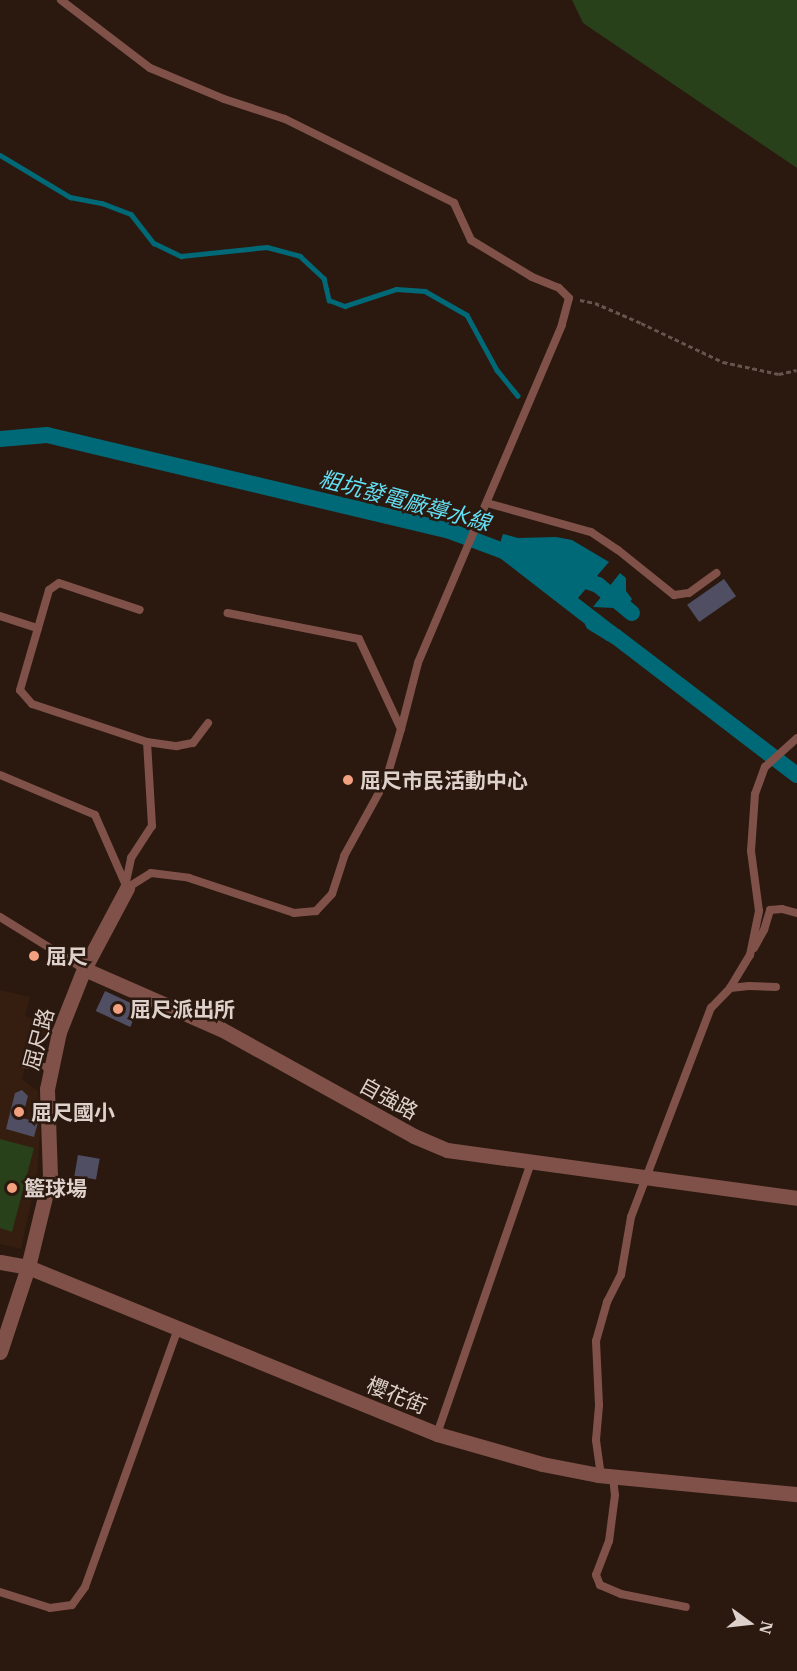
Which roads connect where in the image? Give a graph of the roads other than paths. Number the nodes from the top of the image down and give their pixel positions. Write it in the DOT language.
graph roads {
  1 [pos="61,0"];
  2 [pos="487,503"];
  3 [pos="717,573"];
  4 [pos="140,610"];
  5 [pos="228,614"];
  6 [pos="0,616"];
  7 [pos="38,628"];
  8 [pos="208,723"];
  9 [pos="401,729"];
  10 [pos="797,738"];
  11 [pos="147,742"];
  12 [pos="0,775"];
  13 [pos="126,886"];
  14 [pos="797,914"];
  15 [pos="0,917"];
  16 [pos="750,955"];
  17 [pos="84,969"];
  18 [pos="776,987"];
  19 [pos="730,988"];
  20 [pos="25,1064"];
  21 [pos="50,1068"];
  22 [pos="531,1162"];
  23 [pos="648,1178"];
  24 [pos="797,1198"];
  25 [pos="0,1262"];
  26 [pos="28,1267"];
  27 [pos="178,1329"];
  28 [pos="0,1352"];
  29 [pos="437,1434"];
  30 [pos="607,1476"];
  31 [pos="797,1494"];
  32 [pos="0,1592"];
  33 [pos="686,1607"];
  1 -- 2 [label="lane"];
  2 -- 3 [label="lane"];
  2 -- 9 [label="lane"];
  4 -- 7 [label="lane"];
  5 -- 9 [label="lane"];
  6 -- 7 [label="lane"];
  7 -- 11 [label="lane"];
  8 -- 11 [label="lane"];
  9 -- 13 [label="lane"];
  10 -- 16 [label="lane"];
  11 -- 13 [label="lane"];
  12 -- 13 [label="lane"];
  13 -- 17 [label="street, 屈尺路"];
  14 -- 16 [label="lane"];
  15 -- 17 [label="lane, 自強路"];
  16 -- 19 [label="lane"];
  17 -- 21 [label="street, 屈尺路"];
  17 -- 22 [label="street, 自強路"];
  18 -- 19 [label="lane"];
  19 -- 23 [label="lane"];
  20 -- 21 [label="lane"];
  21 -- 26 [label="street, 屈尺路"];
  22 -- 23 [label="street, 自強路"];
  22 -- 29 [label="lane"];
  23 -- 24 [label="street, 自強路"];
  23 -- 30 [label="lane"];
  25 -- 26 [label="street, 櫻花街"];
  26 -- 27 [label="street, 櫻花街"];
  26 -- 28 [label="street, 屈尺路"];
  27 -- 29 [label="street, 櫻花街"];
  27 -- 32 [label="lane"];
  29 -- 30 [label="street, 櫻花街"];
  30 -- 31 [label="street, 櫻花街"];
  30 -- 33 [label="lane"];
}
